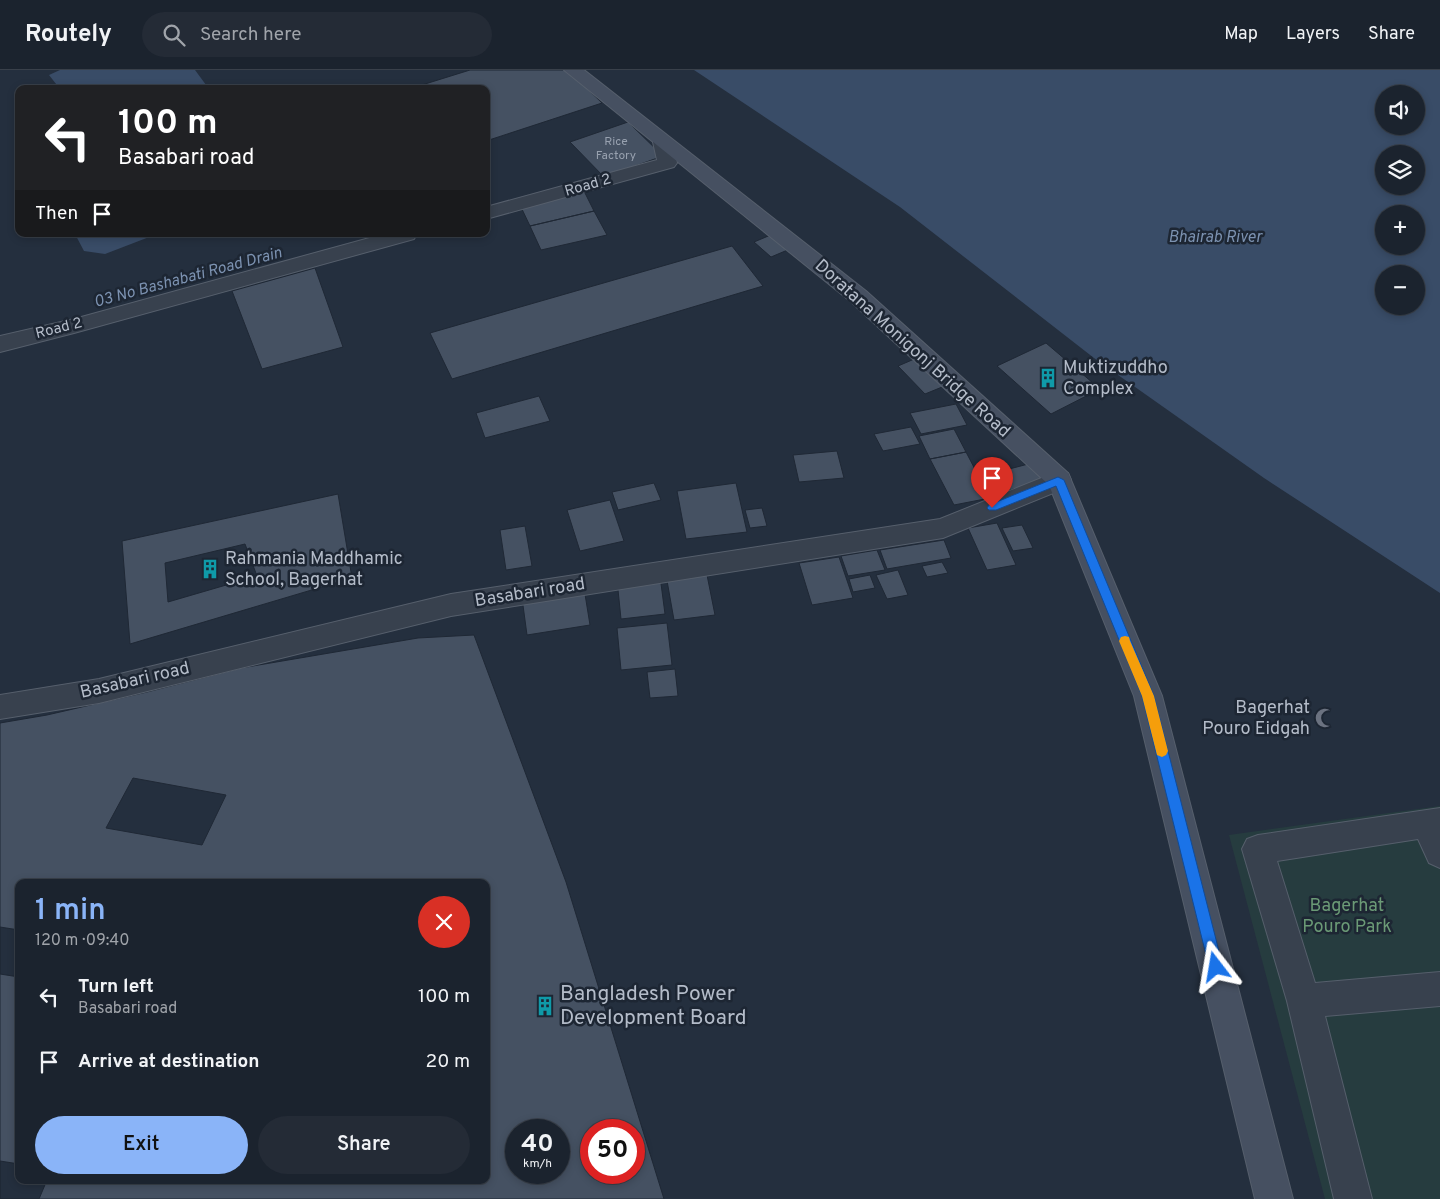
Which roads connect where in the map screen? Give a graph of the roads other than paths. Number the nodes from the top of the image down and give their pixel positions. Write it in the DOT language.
graph roads {
  1 [pos="573,70"];
  2 [pos="663,142"];
  3 [pos="490,212"];
  4 [pos="396,237"];
  5 [pos="0,344"];
  6 [pos="1058,480"];
  7 [pos="0,708"];
  8 [pos="1433,823"];
  9 [pos="1440,853"];
  10 [pos="1440,989"];
  11 [pos="1304,1001"];
  12 [pos="1274,1199"];
  13 [pos="1353,1199"];
  1 -- 2 [label="main road, Doratana Monigonj Bridge Road"];
  2 -- 3 [label="street, Road 2"];
  2 -- 6 [label="main road, Doratana Monigonj Bridge Road"];
  4 -- 5 [label="street, Road 2"];
  6 -- 7 [label="street, Basabari road"];
  6 -- 12 [label="main road, Doratana Monigonj Bridge Road"];
  8 -- 9 [label="street"];
  8 -- 11 [label="street"];
  10 -- 11 [label="street"];
  11 -- 13 [label="street"];
}
